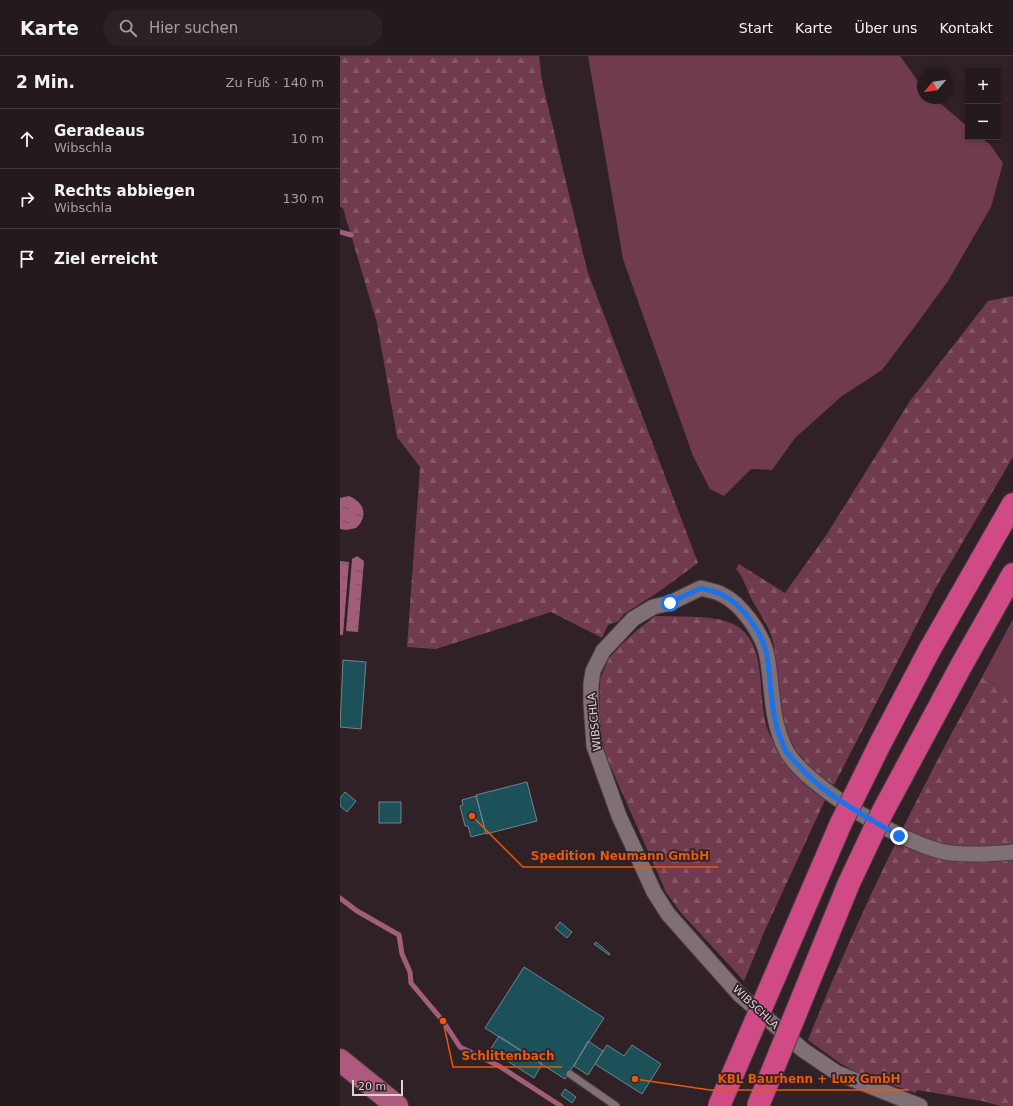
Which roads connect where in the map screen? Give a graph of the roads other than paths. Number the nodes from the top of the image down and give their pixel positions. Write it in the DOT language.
graph roads {
  1 [pos="1013,504"];
  2 [pos="1013,574"];
  3 [pos="1013,852"];
  4 [pos="340,1060"];
  5 [pos="570,1074"];
  6 [pos="397,1106"];
  7 [pos="616,1106"];
  8 [pos="718,1106"];
  9 [pos="758,1106"];
  10 [pos="920,1106"];
  1 -- 8 [label="highway, bridge"];
  2 -- 9 [label="highway, bridge"];
  3 -- 10 [label="street, WIBSCHLA"];
  4 -- 6 [label="main road"];
  5 -- 7 [label="lane"];
}
